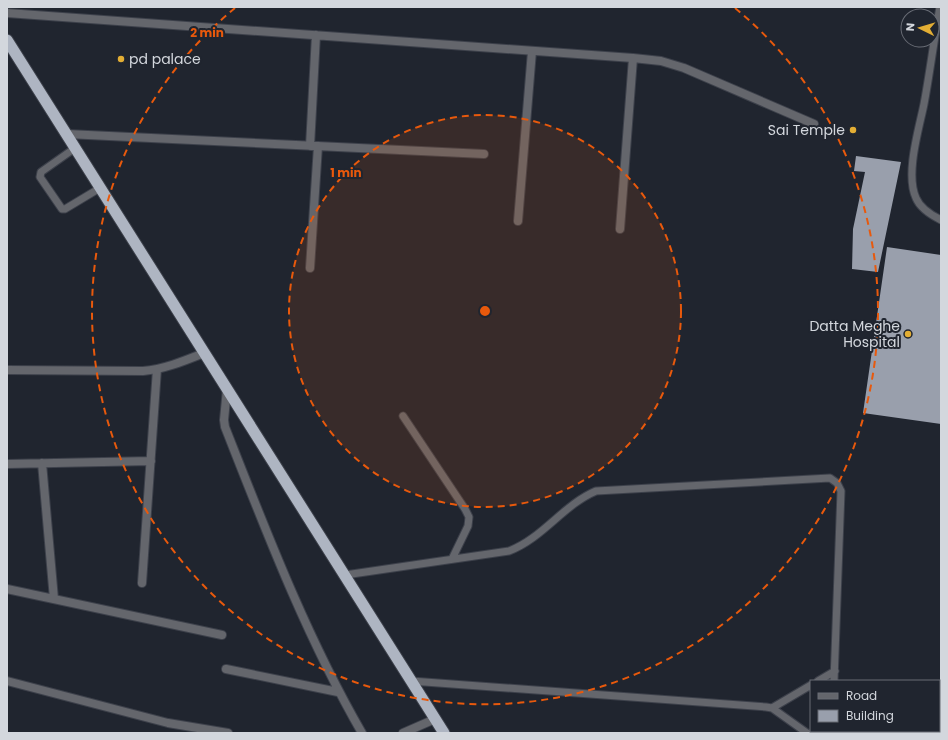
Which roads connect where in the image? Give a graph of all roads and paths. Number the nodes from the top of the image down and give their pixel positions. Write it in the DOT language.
graph roads {
  1 [pos="940,7"];
  2 [pos="7,13"];
  3 [pos="316,35"];
  4 [pos="7,40"];
  5 [pos="532,51"];
  6 [pos="633,58"];
  7 [pos="814,124"];
  8 [pos="66,134"];
  9 [pos="314,146"];
  10 [pos="75,148"];
  11 [pos="484,154"];
  12 [pos="100,188"];
  13 [pos="941,220"];
  14 [pos="518,221"];
  15 [pos="620,228"];
  16 [pos="310,268"];
  17 [pos="204,353"];
  18 [pos="7,370"];
  19 [pos="157,370"];
  20 [pos="228,390"];
  21 [pos="403,416"];
  22 [pos="151,461"];
  23 [pos="42,463"];
  24 [pos="7,464"];
  25 [pos="452,559"];
  26 [pos="345,575"];
  27 [pos="142,583"];
  28 [pos="7,589"];
  29 [pos="54,599"];
  30 [pos="222,635"];
  31 [pos="226,669"];
  32 [pos="835,671"];
  33 [pos="820,680"];
  34 [pos="834,680"];
  35 [pos="7,681"];
  36 [pos="411,681"];
  37 [pos="810,686"];
  38 [pos="338,692"];
  39 [pos="772,708"];
  40 [pos="435,719"];
  41 [pos="228,733"];
  42 [pos="362,733"];
  43 [pos="402,733"];
  44 [pos="444,733"];
  45 [pos="807,733"];
  1 -- 13 [label="lane"];
  2 -- 3 [label="street"];
  3 -- 5 [label="street"];
  3 -- 9 [label="street"];
  4 -- 8 [label="highway"];
  5 -- 6 [label="street"];
  5 -- 14 [label="street"];
  6 -- 7 [label="street"];
  6 -- 15 [label="street"];
  8 -- 9 [label="street"];
  8 -- 10 [label="highway"];
  9 -- 11 [label="street"];
  9 -- 16 [label="street"];
  10 -- 12 [label="highway"];
  10 -- 12 [label="lane"];
  12 -- 17 [label="highway"];
  17 -- 19 [label="street"];
  17 -- 20 [label="highway"];
  18 -- 19 [label="street"];
  19 -- 22 [label="street"];
  20 -- 26 [label="highway"];
  20 -- 38 [label="street"];
  21 -- 25 [label="lane"];
  22 -- 23 [label="street"];
  22 -- 27 [label="street"];
  23 -- 24 [label="street"];
  23 -- 29 [label="street"];
  25 -- 26 [label="lane"];
  25 -- 32 [label="lane"];
  26 -- 36 [label="highway"];
  28 -- 29 [label="street"];
  29 -- 30 [label="street"];
  31 -- 38 [label="street"];
  32 -- 33 [label="lane"];
  32 -- 34 [label="lane"];
  35 -- 41 [label="street"];
  36 -- 39 [label="lane"];
  36 -- 40 [label="highway"];
  37 -- 39 [label="lane"];
  38 -- 42 [label="street"];
  39 -- 45 [label="lane"];
  40 -- 43 [label="street"];
  40 -- 44 [label="highway"];
}
